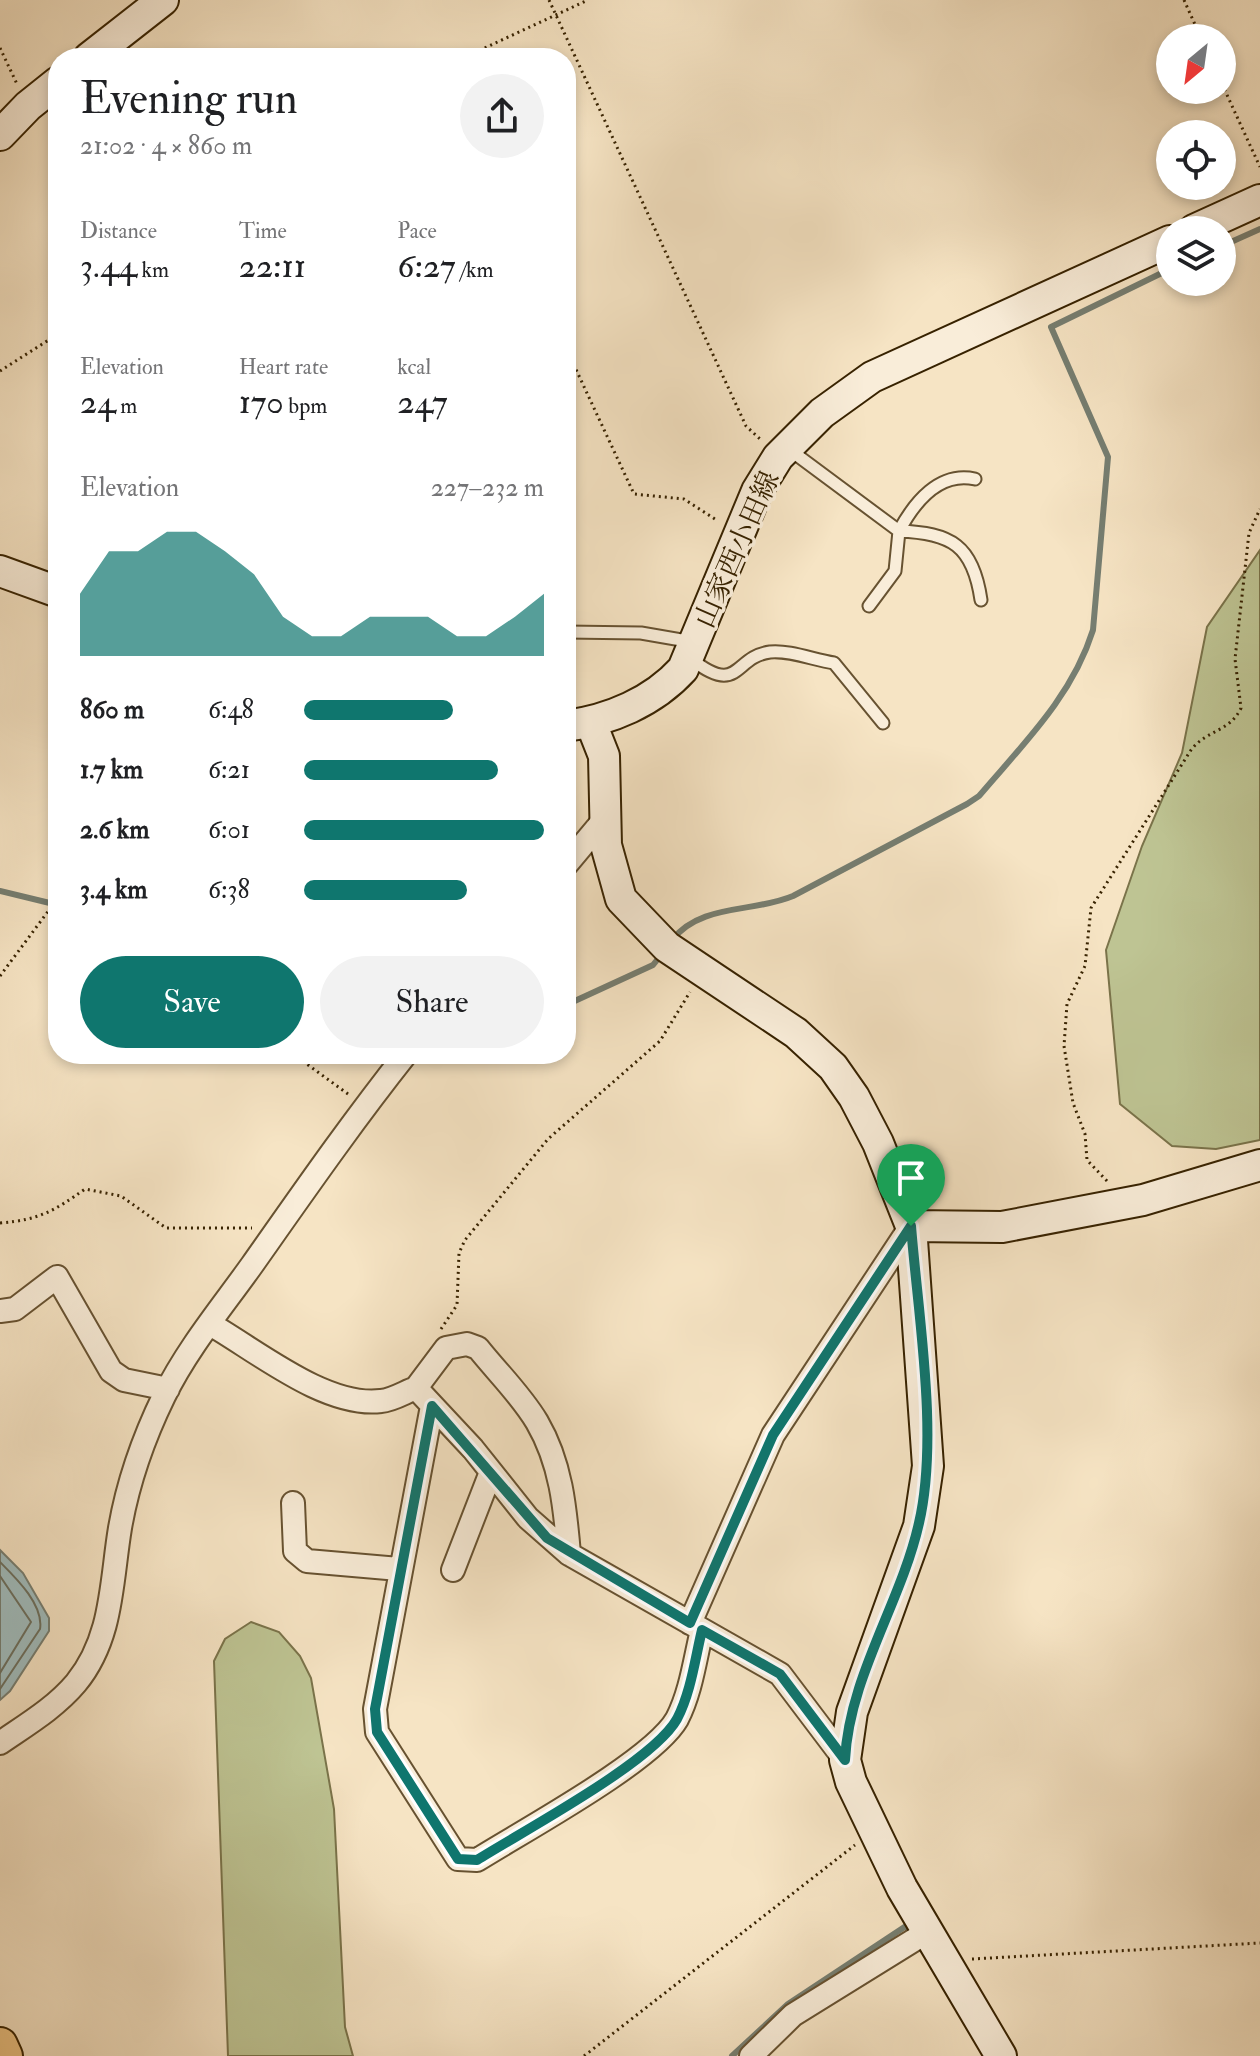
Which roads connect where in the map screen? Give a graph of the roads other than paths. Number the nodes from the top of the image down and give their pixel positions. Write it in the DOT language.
graph roads {
  1 [pos="163,0"];
  2 [pos="102,48"];
  3 [pos="48,90"];
  4 [pos="0,135"];
  5 [pos="1260,200"];
  6 [pos="1225,216"];
  7 [pos="1156,247"];
  8 [pos="783,452"];
  9 [pos="975,479"];
  10 [pos="899,531"];
  11 [pos="0,571"];
  12 [pos="48,588"];
  13 [pos="981,600"];
  14 [pos="869,606"];
  15 [pos="576,632"];
  16 [pos="691,649"];
  17 [pos="883,723"];
  18 [pos="579,724"];
  19 [pos="607,816"];
  20 [pos="576,853"];
  21 [pos="398,1064"];
  22 [pos="1260,1165"];
  23 [pos="911,1226"];
  24 [pos="0,1311"];
  25 [pos="210,1324"];
  26 [pos="416,1388"];
  27 [pos="168,1389"];
  28 [pos="432,1406"];
  29 [pos="491,1472"];
  30 [pos="293,1503"];
  31 [pos="569,1554"];
  32 [pos="399,1569"];
  33 [pos="453,1570"];
  34 [pos="696,1627"];
  35 [pos="0,1743"];
  36 [pos="845,1760"];
  37 [pos="927,1932"];
  38 [pos="0,2045"];
  39 [pos="5,2056"];
  40 [pos="751,2056"];
  41 [pos="1001,2056"];
  1 -- 2 [label="street"];
  3 -- 4 [label="street"];
  5 -- 6 [label="street"];
  7 -- 8 [label="street, 山家西小田線"];
  8 -- 10 [label="lane"];
  8 -- 16 [label="street, 山家西小田線"];
  9 -- 10 [label="lane"];
  10 -- 13 [label="lane"];
  10 -- 14 [label="lane"];
  11 -- 12 [label="street"];
  15 -- 16 [label="lane"];
  16 -- 17 [label="lane"];
  16 -- 18 [label="street, 山家西小田線"];
  18 -- 19 [label="street"];
  19 -- 20 [label="street"];
  19 -- 23 [label="street"];
  21 -- 25 [label="street"];
  22 -- 23 [label="street"];
  23 -- 34 [label="street"];
  23 -- 36 [label="street"];
  24 -- 27 [label="street"];
  25 -- 26 [label="street"];
  25 -- 27 [label="street"];
  26 -- 28 [label="street"];
  26 -- 31 [label="street"];
  27 -- 35 [label="street"];
  28 -- 29 [label="street"];
  28 -- 32 [label="street"];
  29 -- 31 [label="street"];
  29 -- 33 [label="street"];
  30 -- 32 [label="street"];
  31 -- 34 [label="street"];
  32 -- 34 [label="street"];
  34 -- 36 [label="street"];
  36 -- 37 [label="street"];
  37 -- 40 [label="street"];
  37 -- 41 [label="street"];
  38 -- 39 [label="main road"];
}
